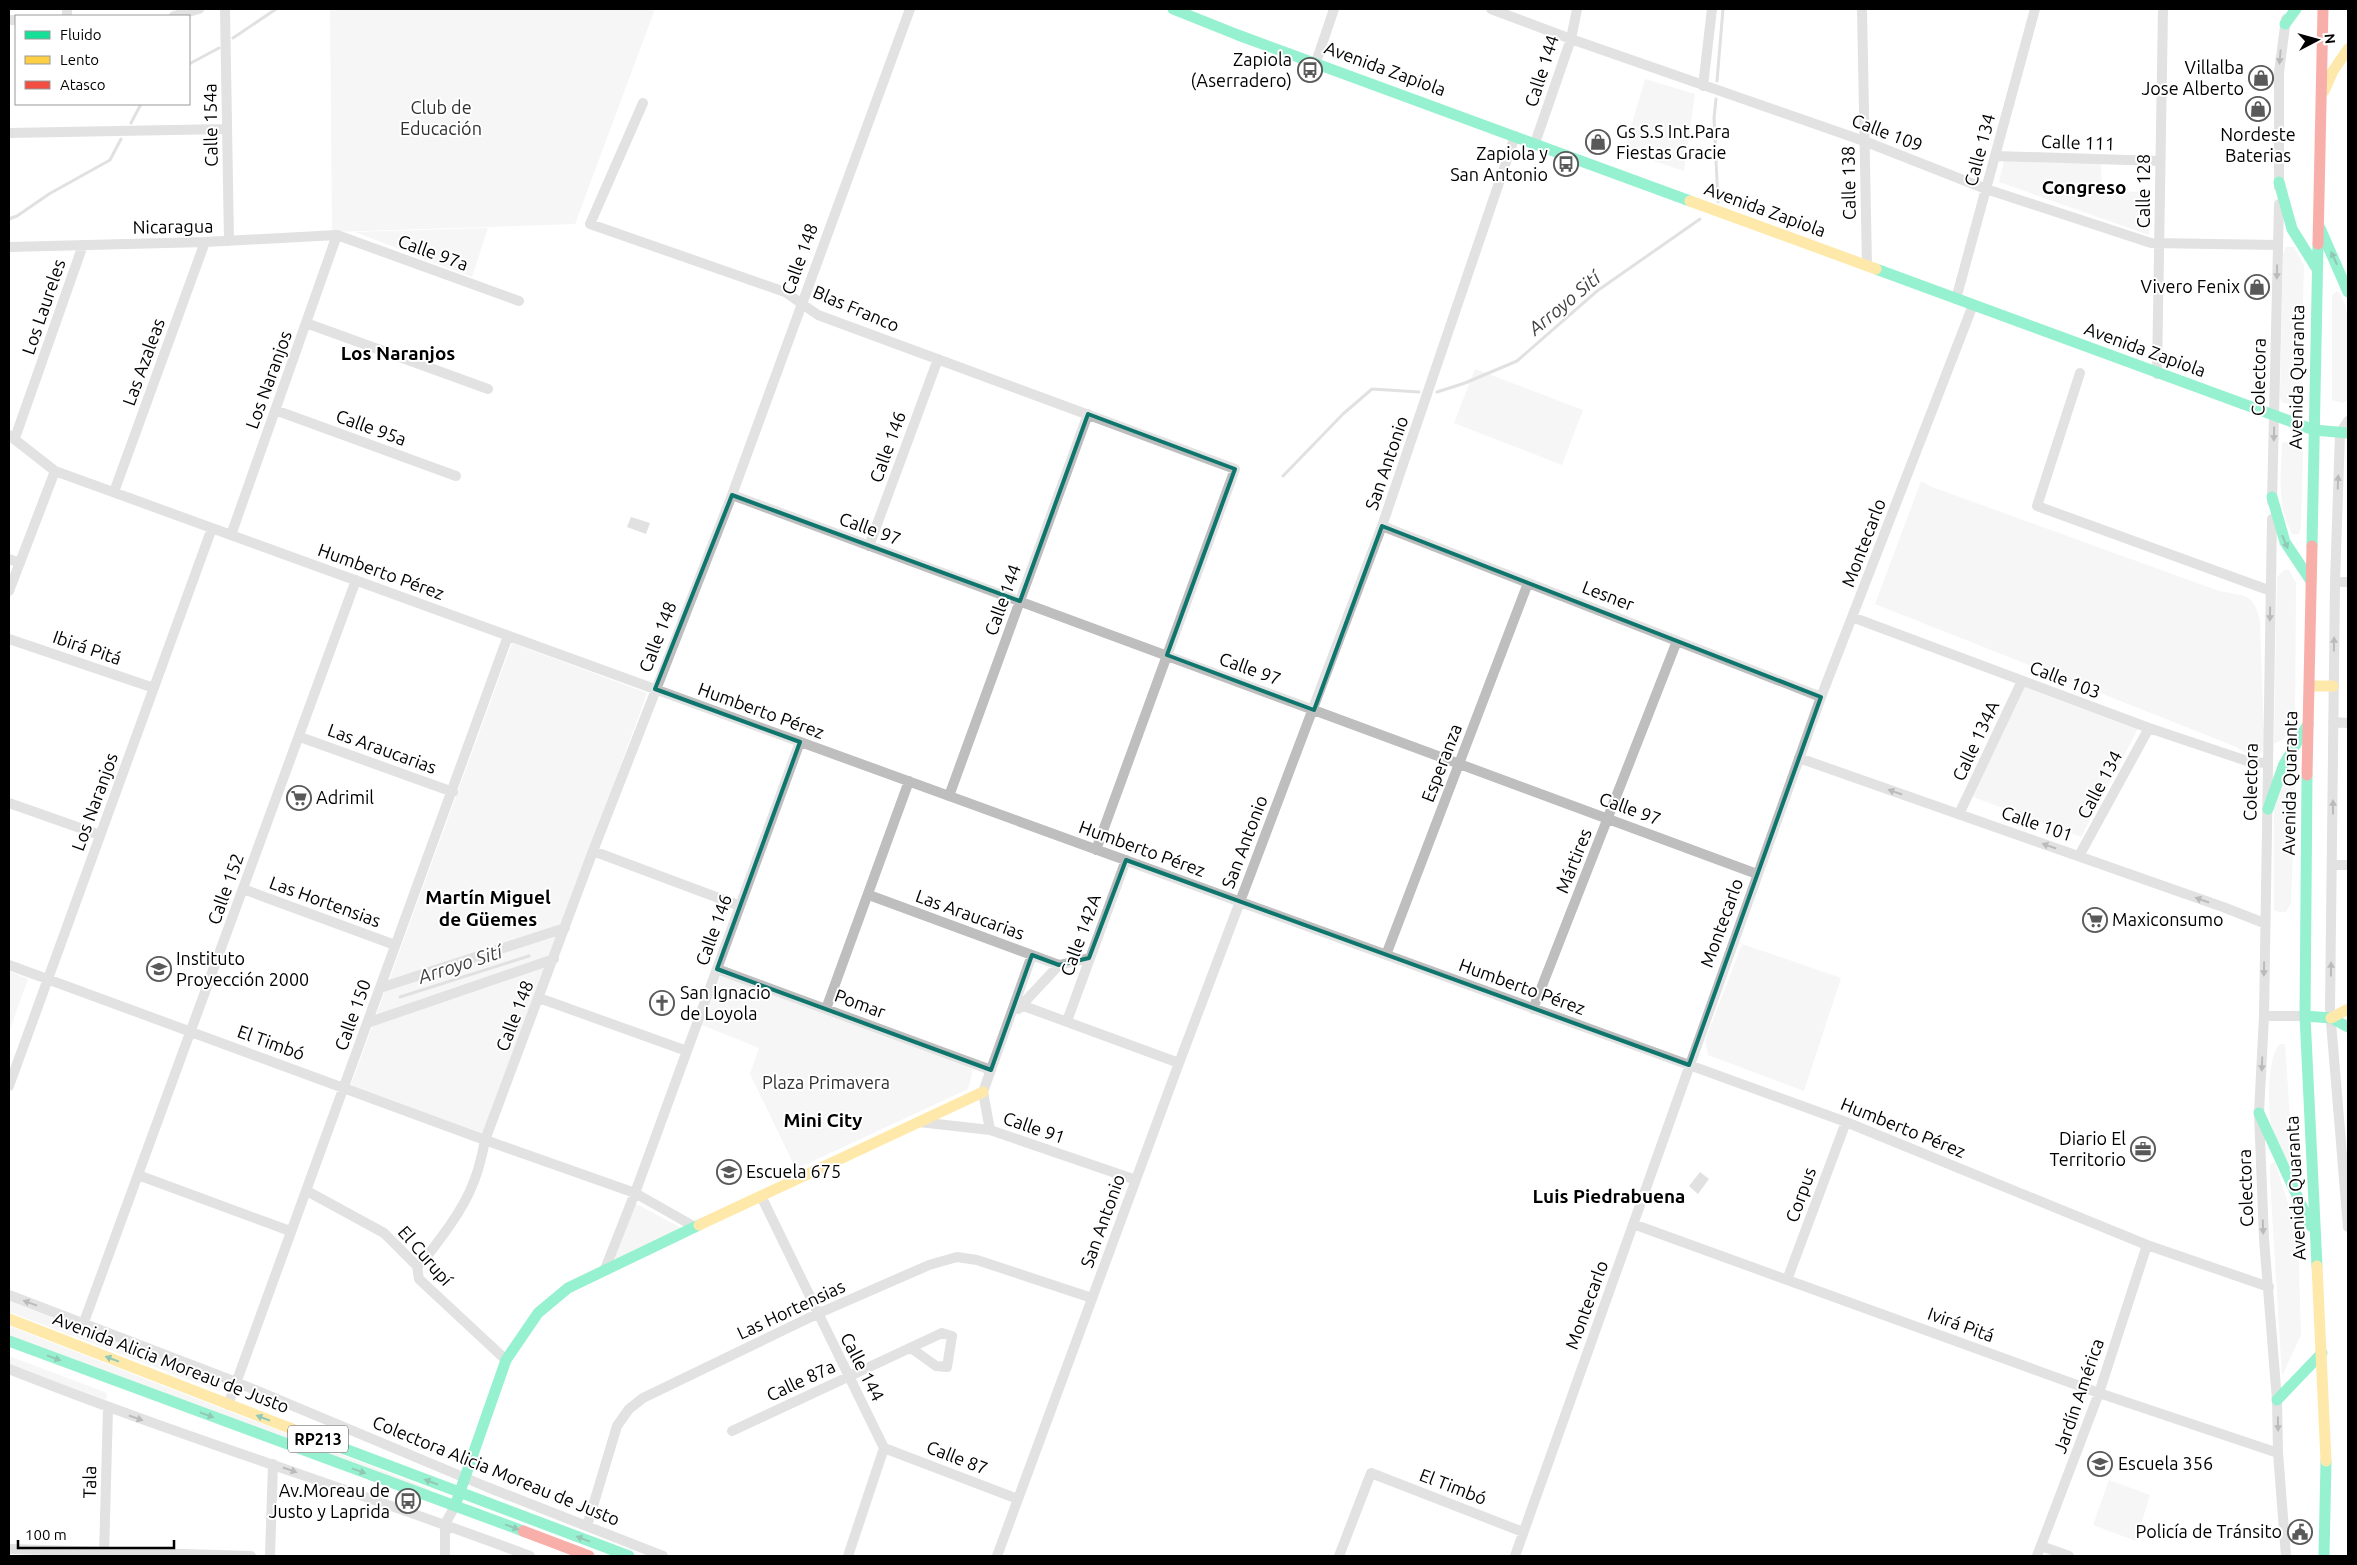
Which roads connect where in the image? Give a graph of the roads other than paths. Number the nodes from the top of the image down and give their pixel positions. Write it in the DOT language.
graph roads {
  1 [pos="199,9"];
  2 [pos="225,9"];
  3 [pos="910,9"];
  4 [pos="1172,9"];
  5 [pos="1334,9"];
  6 [pos="1491,9"];
  7 [pos="1577,9"];
  8 [pos="1712,9"];
  9 [pos="1862,9"];
  10 [pos="2035,9"];
  11 [pos="2163,9"];
  12 [pos="2289,9"];
  13 [pos="2296,9"];
  14 [pos="2322,9"];
  15 [pos="178,15"];
  16 [pos="2285,24"];
  17 [pos="1571,39"];
  18 [pos="2348,49"];
  19 [pos="1316,62"];
  20 [pos="1703,86"];
  21 [pos="2321,99"];
  22 [pos="643,103"];
  23 [pos="227,129"];
  24 [pos="9,133"];
  25 [pos="1515,136"];
  26 [pos="1864,141"];
  27 [pos="1535,143"];
  28 [pos="1995,156"];
  29 [pos="2160,161"];
  30 [pos="2279,182"];
  31 [pos="1986,190"];
  32 [pos="2318,224"];
  33 [pos="337,235"];
  34 [pos="229,241"];
  35 [pos="205,242"];
  36 [pos="83,245"];
  37 [pos="2160,245"];
  38 [pos="2278,245"];
  39 [pos="9,247"];
  40 [pos="1867,266"];
  41 [pos="2317,270"];
  42 [pos="2348,292"];
  43 [pos="1956,299"];
  44 [pos="519,301"];
  45 [pos="801,304"];
  46 [pos="1973,305"];
  47 [pos="306,323"];
  48 [pos="938,359"];
  49 [pos="2080,373"];
  50 [pos="2157,374"];
  51 [pos="488,389"];
  52 [pos="275,410"];
  53 [pos="1088,414"];
  54 [pos="2274,416"];
  55 [pos="2348,420"];
  56 [pos="2314,430"];
  57 [pos="2344,433"];
  58 [pos="12,436"];
  59 [pos="55,471"];
  60 [pos="456,476"];
  61 [pos="114,492"];
  62 [pos="732,495"];
  63 [pos="2272,497"];
  64 [pos="1382,526"];
  65 [pos="212,528"];
  66 [pos="231,535"];
  67 [pos="870,546"];
  68 [pos="9,559"];
  69 [pos="20,563"];
  70 [pos="356,580"];
  71 [pos="2311,581"];
  72 [pos="2335,582"];
  73 [pos="2348,582"];
  74 [pos="1528,583"];
  75 [pos="9,591"];
  76 [pos="2271,591"];
  77 [pos="1020,601"];
  78 [pos="1852,617"];
  79 [pos="508,636"];
  80 [pos="9,639"];
  81 [pos="1677,641"];
  82 [pos="1167,655"];
  83 [pos="2022,681"];
  84 [pos="2309,686"];
  85 [pos="2333,686"];
  86 [pos="154,688"];
  87 [pos="655,689"];
  88 [pos="1821,697"];
  89 [pos="1314,710"];
  90 [pos="2333,722"];
  91 [pos="2348,722"];
  92 [pos="2308,724"];
  93 [pos="2149,728"];
  94 [pos="300,737"];
  95 [pos="800,742"];
  96 [pos="1799,758"];
  97 [pos="1460,764"];
  98 [pos="2268,764"];
  99 [pos="909,781"];
  100 [pos="452,792"];
  101 [pos="949,796"];
  102 [pos="9,803"];
  103 [pos="2268,809"];
  104 [pos="1959,814"];
  105 [pos="1609,819"];
  106 [pos="100,835"];
  107 [pos="1096,850"];
  108 [pos="593,851"];
  109 [pos="2080,856"];
  110 [pos="1126,860"];
  111 [pos="2332,865"];
  112 [pos="2348,865"];
  113 [pos="1757,874"];
  114 [pos="243,889"];
  115 [pos="869,895"];
  116 [pos="1239,902"];
  117 [pos="740,906"];
  118 [pos="2264,923"];
  119 [pos="565,928"];
  120 [pos="395,945"];
  121 [pos="1032,955"];
  122 [pos="1386,955"];
  123 [pos="1089,958"];
  124 [pos="554,959"];
  125 [pos="9,964"];
  126 [pos="1059,965"];
  127 [pos="717,969"];
  128 [pos="48,979"];
  129 [pos="380,988"];
  130 [pos="539,998"];
  131 [pos="1021,1005"];
  132 [pos="1533,1008"];
  133 [pos="826,1009"];
  134 [pos="2348,1009"];
  135 [pos="2264,1016"];
  136 [pos="2305,1016"];
  137 [pos="1010,1017"];
  138 [pos="2331,1018"];
  139 [pos="1067,1022"];
  140 [pos="368,1023"];
  141 [pos="2348,1027"];
  142 [pos="191,1032"];
  143 [pos="687,1051"];
  144 [pos="1179,1063"];
  145 [pos="1689,1065"];
  146 [pos="991,1070"];
  147 [pos="9,1086"];
  148 [pos="344,1087"];
  149 [pos="982,1092"];
  150 [pos="2259,1113"];
  151 [pos="919,1122"];
  152 [pos="1846,1122"];
  153 [pos="990,1130"];
  154 [pos="486,1140"];
  155 [pos="2346,1170"];
  156 [pos="138,1175"];
  157 [pos="1136,1180"];
  158 [pos="306,1191"];
  159 [pos="635,1193"];
  160 [pos="761,1196"];
  161 [pos="1633,1224"];
  162 [pos="695,1227"];
  163 [pos="2348,1227"];
  164 [pos="290,1231"];
  165 [pos="2315,1235"];
  166 [pos="2147,1246"];
  167 [pos="417,1266"];
  168 [pos="605,1270"];
  169 [pos="1787,1280"];
  170 [pos="2269,1287"];
  171 [pos="9,1295"];
  172 [pos="1092,1298"];
  173 [pos="817,1314"];
  174 [pos="9,1319"];
  175 [pos="84,1322"];
  176 [pos="9,1341"];
  177 [pos="911,1348"];
  178 [pos="2322,1353"];
  179 [pos="506,1360"];
  180 [pos="9,1369"];
  181 [pos="849,1377"];
  182 [pos="236,1382"];
  183 [pos="2100,1393"];
  184 [pos="2277,1400"];
  185 [pos="228,1405"];
  186 [pos="108,1408"];
  187 [pos="732,1431"];
  188 [pos="884,1448"];
  189 [pos="2278,1453"];
  190 [pos="272,1464"];
  191 [pos="465,1477"];
  192 [pos="459,1493"];
  193 [pos="1018,1499"];
  194 [pos="455,1506"];
  195 [pos="446,1524"];
  196 [pos="587,1526"];
  197 [pos="1523,1532"];
  198 [pos="9,1549"];
  199 [pos="2039,1551"];
  200 [pos="104,1554"];
  201 [pos="251,1556"];
  202 [pos="270,1556"];
  203 [pos="445,1556"];
  204 [pos="530,1556"];
  205 [pos="588,1556"];
  206 [pos="629,1556"];
  207 [pos="663,1556"];
  208 [pos="848,1556"];
  209 [pos="997,1556"];
  210 [pos="1339,1556"];
  211 [pos="1514,1556"];
  212 [pos="2069,1556"];
  213 [pos="2286,1556"];
  214 [pos="2324,1556"];
  1 -- 15 [label="street"];
  2 -- 23 [label="street, Calle 154a"];
  3 -- 45 [label="street, Calle 148"];
  4 -- 19 [label="main road, Avenida Zapiola"];
  5 -- 19 [label="street"];
  6 -- 17 [label="street, Calle 109"];
  7 -- 17 [label="street, Calle 144"];
  8 -- 20 [label="street"];
  9 -- 26 [label="street, Calle 138"];
  10 -- 28 [label="street, Calle 134"];
  11 -- 29 [label="street, Calle 128"];
  12 -- 16 [label="street, Colectora"];
  13 -- 16 [label="main road"];
  14 -- 21 [label="main road, Avenida Quaranta"];
  16 -- 30 [label="street, Colectora, one-way"];
  17 -- 20 [label="street, Calle 109"];
  17 -- 27 [label="street, Calle 144"];
  18 -- 21 [label="main road"];
  19 -- 25 [label="main road, Avenida Zapiola"];
  20 -- 26 [label="street, Calle 109"];
  21 -- 32 [label="main road, Avenida Quaranta"];
  22 -- 45 [label="street, Blas Franco"];
  23 -- 24 [label="street"];
  23 -- 34 [label="street, Calle 154a"];
  25 -- 27 [label="main road, Avenida Zapiola"];
  25 -- 64 [label="street, San Antonio"];
  26 -- 31 [label="street, Calle 109"];
  26 -- 40 [label="street, Calle 138"];
  27 -- 40 [label="main road, Avenida Zapiola"];
  28 -- 29 [label="street, Calle 111"];
  28 -- 31 [label="street, Calle 134"];
  29 -- 37 [label="street, Calle 128"];
  30 -- 38 [label="street, Colectora"];
  30 -- 41 [label="main road"];
  31 -- 37 [label="street, Calle 109"];
  31 -- 43 [label="street, Calle 134"];
  32 -- 41 [label="main road, Avenida Quaranta"];
  42 -- 32 [label="main road, one-way"];
  33 -- 34 [label="street, Nicaragua"];
  33 -- 44 [label="street, Calle 97a"];
  33 -- 47 [label="street, Los Naranjos"];
  34 -- 35 [label="street, Nicaragua"];
  35 -- 36 [label="street, Nicaragua"];
  35 -- 61 [label="street, Las Azaleas"];
  36 -- 39 [label="street, Nicaragua"];
  36 -- 58 [label="street, Los Laureles"];
  37 -- 38 [label="street, Calle 109"];
  37 -- 50 [label="street, Calle 128"];
  38 -- 54 [label="street, Colectora, one-way"];
  40 -- 43 [label="main road, Avenida Zapiola"];
  41 -- 56 [label="main road, Avenida Quaranta"];
  43 -- 46 [label="main road, Avenida Zapiola"];
  45 -- 48 [label="street, Blas Franco"];
  45 -- 62 [label="street, Calle 148"];
  46 -- 50 [label="main road, Avenida Zapiola"];
  46 -- 78 [label="street, Montecarlo"];
  47 -- 51 [label="street"];
  47 -- 52 [label="street, Los Naranjos"];
  48 -- 53 [label="street, Blas Franco"];
  48 -- 67 [label="street, Calle 146"];
  49 -- 76 [label="street"];
  50 -- 54 [label="main road, Avenida Zapiola"];
  52 -- 60 [label="street, Calle 95a"];
  52 -- 66 [label="street, Los Naranjos"];
  53 -- 77 [label="street, Calle 144"];
  53 -- 82 [label="street, Blas Franco"];
  54 -- 56 [label="main road, Avenida Zapiola"];
  54 -- 63 [label="street, Colectora, one-way"];
  55 -- 57 [label="street"];
  56 -- 57 [label="main road, Avenida Zapiola"];
  56 -- 71 [label="main road, Avenida Quaranta"];
  72 -- 57 [label="street, one-way"];
  58 -- 59 [label="street, Humberto Pérez"];
  59 -- 61 [label="street, Humberto Pérez"];
  59 -- 69 [label="street"];
  61 -- 65 [label="street, Humberto Pérez"];
  62 -- 67 [label="street, Calle 97"];
  62 -- 87 [label="street, Calle 148"];
  63 -- 71 [label="main road, one-way"];
  63 -- 76 [label="street, Colectora"];
  64 -- 74 [label="street, Lesner"];
  64 -- 89 [label="street, San Antonio"];
  65 -- 66 [label="street, Humberto Pérez"];
  65 -- 86 [label="street, Los Naranjos"];
  66 -- 70 [label="street, Humberto Pérez"];
  67 -- 77 [label="street, Calle 97"];
  68 -- 69 [label="street"];
  69 -- 75 [label="street"];
  70 -- 79 [label="street, Humberto Pérez"];
  70 -- 94 [label="street, Calle 152"];
  71 -- 84 [label="main road, Avenida Quaranta"];
  72 -- 73 [label="street"];
  85 -- 72 [label="street, one-way"];
  74 -- 81 [label="street, Lesner"];
  74 -- 97 [label="street, Esperanza"];
  76 -- 98 [label="street, Colectora, one-way"];
  77 -- 82 [label="street, Calle 97"];
  77 -- 101 [label="street, Calle 144"];
  78 -- 83 [label="street, Calle 103"];
  78 -- 88 [label="street, Montecarlo"];
  79 -- 87 [label="street, Humberto Pérez"];
  79 -- 100 [label="street, Calle 150"];
  80 -- 86 [label="street, Ibirá Pitá"];
  81 -- 88 [label="street, Lesner"];
  81 -- 105 [label="street, Mártires"];
  82 -- 89 [label="street, Calle 97"];
  82 -- 107 [label="street"];
  83 -- 93 [label="street, Calle 103"];
  83 -- 104 [label="street, Calle 134A"];
  84 -- 85 [label="main road"];
  84 -- 92 [label="main road, Avenida Quaranta"];
  85 -- 90 [label="street"];
  86 -- 106 [label="street, Los Naranjos"];
  87 -- 95 [label="street, Humberto Pérez"];
  87 -- 108 [label="street, Calle 148"];
  88 -- 96 [label="street, Montecarlo"];
  89 -- 97 [label="street, Calle 97"];
  89 -- 116 [label="street, San Antonio"];
  90 -- 91 [label="street"];
  111 -- 90 [label="street, one-way"];
  92 -- 103 [label="main road"];
  92 -- 136 [label="main road, Avenida Quaranta"];
  93 -- 98 [label="street, Calle 103"];
  93 -- 109 [label="street, Calle 134"];
  94 -- 100 [label="street, Las Araucarias"];
  94 -- 114 [label="street, Calle 152"];
  95 -- 99 [label="street, Humberto Pérez"];
  95 -- 117 [label="street, Calle 146"];
  104 -- 96 [label="street, Calle 101, one-way"];
  96 -- 113 [label="street, Montecarlo"];
  97 -- 105 [label="street, Calle 97"];
  97 -- 122 [label="street, Esperanza"];
  98 -- 103 [label="street, Colectora"];
  99 -- 101 [label="street, Humberto Pérez"];
  99 -- 115 [label="street"];
  100 -- 120 [label="street, Calle 150"];
  101 -- 107 [label="street, Humberto Pérez"];
  102 -- 106 [label="street"];
  103 -- 118 [label="street, Colectora"];
  109 -- 104 [label="street, Calle 101, one-way"];
  105 -- 113 [label="street, Calle 97"];
  105 -- 132 [label="street, Mártires"];
  106 -- 128 [label="street, Los Naranjos"];
  107 -- 110 [label="street, Humberto Pérez"];
  108 -- 117 [label="street"];
  108 -- 119 [label="street, Calle 148"];
  118 -- 109 [label="street, Calle 101, one-way"];
  110 -- 116 [label="street, Humberto Pérez"];
  110 -- 123 [label="street, Calle 142A"];
  111 -- 112 [label="street"];
  138 -- 111 [label="street, one-way"];
  113 -- 145 [label="street, Montecarlo"];
  114 -- 120 [label="street, Las Hortensias"];
  114 -- 142 [label="street, Calle 152"];
  115 -- 121 [label="street, Las Araucarias"];
  115 -- 133 [label="street"];
  116 -- 122 [label="street, Humberto Pérez"];
  116 -- 144 [label="street, San Antonio"];
  117 -- 127 [label="street, Calle 146"];
  118 -- 135 [label="street, Colectora, one-way"];
  119 -- 124 [label="street, Calle 148"];
  119 -- 129 [label="street"];
  120 -- 129 [label="street, Calle 150"];
  121 -- 126 [label="street, Las Araucarias"];
  121 -- 137 [label="street"];
  122 -- 132 [label="street, Humberto Pérez"];
  123 -- 126 [label="street"];
  123 -- 139 [label="street, Calle 142A"];
  124 -- 130 [label="street, Calle 148"];
  124 -- 140 [label="street"];
  125 -- 128 [label="street, El Timbó"];
  126 -- 131 [label="street"];
  127 -- 133 [label="street, Pomar"];
  127 -- 143 [label="street, Calle 146"];
  128 -- 142 [label="street, El Timbó"];
  128 -- 147 [label="street, Los Naranjos"];
  129 -- 140 [label="street, Calle 150"];
  130 -- 143 [label="street"];
  130 -- 154 [label="street, Calle 148"];
  131 -- 137 [label="street"];
  131 -- 139 [label="street"];
  132 -- 145 [label="street, Humberto Pérez"];
  133 -- 146 [label="street, Pomar"];
  134 -- 138 [label="main road"];
  135 -- 136 [label="street"];
  135 -- 150 [label="street, Colectora, one-way"];
  136 -- 138 [label="main road"];
  136 -- 165 [label="main road, Avenida Quaranta"];
  137 -- 146 [label="street"];
  138 -- 141 [label="main road"];
  138 -- 155 [label="street"];
  139 -- 144 [label="street"];
  140 -- 148 [label="street, Calle 150"];
  142 -- 148 [label="street, El Timbó"];
  142 -- 156 [label="street, Calle 152"];
  143 -- 159 [label="street, Calle 146"];
  144 -- 157 [label="street, San Antonio"];
  145 -- 152 [label="street, Humberto Pérez"];
  145 -- 161 [label="street, Montecarlo"];
  146 -- 149 [label="street"];
  148 -- 154 [label="street, El Timbó"];
  148 -- 158 [label="street, Calle 150"];
  149 -- 151 [label="main road"];
  149 -- 153 [label="street"];
  150 -- 165 [label="main road"];
  150 -- 170 [label="street, Colectora, one-way"];
  151 -- 153 [label="street, Calle 91"];
  151 -- 160 [label="main road"];
  152 -- 166 [label="street, Humberto Pérez"];
  152 -- 169 [label="street, Corpus"];
  153 -- 157 [label="street, Calle 91"];
  154 -- 159 [label="street, El Timbó"];
  154 -- 167 [label="street, Calle 148"];
  155 -- 163 [label="street"];
  156 -- 164 [label="street"];
  156 -- 175 [label="street, Calle 152"];
  157 -- 172 [label="street, San Antonio"];
  158 -- 164 [label="street, Calle 150"];
  158 -- 167 [label="street, El Curupí"];
  159 -- 162 [label="street"];
  159 -- 168 [label="street, Calle 146"];
  160 -- 162 [label="main road"];
  160 -- 173 [label="street, Calle 144"];
  161 -- 169 [label="street, Ivirá Pitá"];
  161 -- 197 [label="street, Montecarlo"];
  162 -- 168 [label="main road"];
  164 -- 182 [label="street, Calle 150"];
  165 -- 178 [label="main road, Avenida Quaranta"];
  166 -- 170 [label="street, Humberto Pérez"];
  166 -- 183 [label="street, Jardín América"];
  167 -- 179 [label="street, El Curupí"];
  168 -- 179 [label="main road"];
  169 -- 183 [label="street, Ivirá Pitá"];
  170 -- 184 [label="street, Colectora"];
  175 -- 171 [label="street, Colectora Alicia Moreau de Justo, one-way"];
  172 -- 173 [label="street, Las Hortensias"];
  172 -- 193 [label="street, San Antonio"];
  173 -- 181 [label="street, Calle 144"];
  173 -- 196 [label="street, Las Hortensias"];
  185 -- 174 [label="main road, Avenida Alicia Moreau de Justo / RP213, one-way"];
  175 -- 182 [label="street, Colectora Alicia Moreau de Justo"];
  176 -- 194 [label="main road, Avenida Alicia Moreau de Justo / RP213, one-way"];
  177 -- 181 [label="street, Calle 87a"];
  178 -- 184 [label="main road"];
  178 -- 214 [label="main road, Avenida Quaranta"];
  179 -- 191 [label="main road"];
  180 -- 186 [label="street"];
  181 -- 187 [label="street, Calle 87a"];
  181 -- 188 [label="street, Calle 144"];
  182 -- 185 [label="street, Calle 150"];
  182 -- 191 [label="street, Colectora Alicia Moreau de Justo"];
  183 -- 189 [label="street, Ivirá Pitá"];
  183 -- 199 [label="street, Jardín América"];
  184 -- 189 [label="street, Colectora, one-way"];
  192 -- 185 [label="main road, Avenida Alicia Moreau de Justo / RP213, one-way"];
  186 -- 190 [label="street, one-way"];
  186 -- 200 [label="street, Tala"];
  188 -- 193 [label="street, Calle 87"];
  188 -- 208 [label="street"];
  189 -- 213 [label="street, Colectora"];
  190 -- 195 [label="street, one-way"];
  190 -- 202 [label="street"];
  191 -- 192 [label="main road"];
  191 -- 196 [label="street, Colectora Alicia Moreau de Justo"];
  192 -- 194 [label="main road"];
  206 -- 192 [label="main road, Avenida Alicia Moreau de Justo / RP213, one-way"];
  193 -- 209 [label="street, San Antonio"];
  194 -- 195 [label="street"];
  194 -- 205 [label="main road, Avenida Alicia Moreau de Justo / RP213, one-way"];
  195 -- 203 [label="street"];
  195 -- 204 [label="street"];
  196 -- 207 [label="street, Colectora Alicia Moreau de Justo"];
  197 -- 210 [label="street, El Timbó"];
  197 -- 211 [label="street, Montecarlo"];
  198 -- 200 [label="street"];
  199 -- 212 [label="street"];
  200 -- 201 [label="street"];
}
